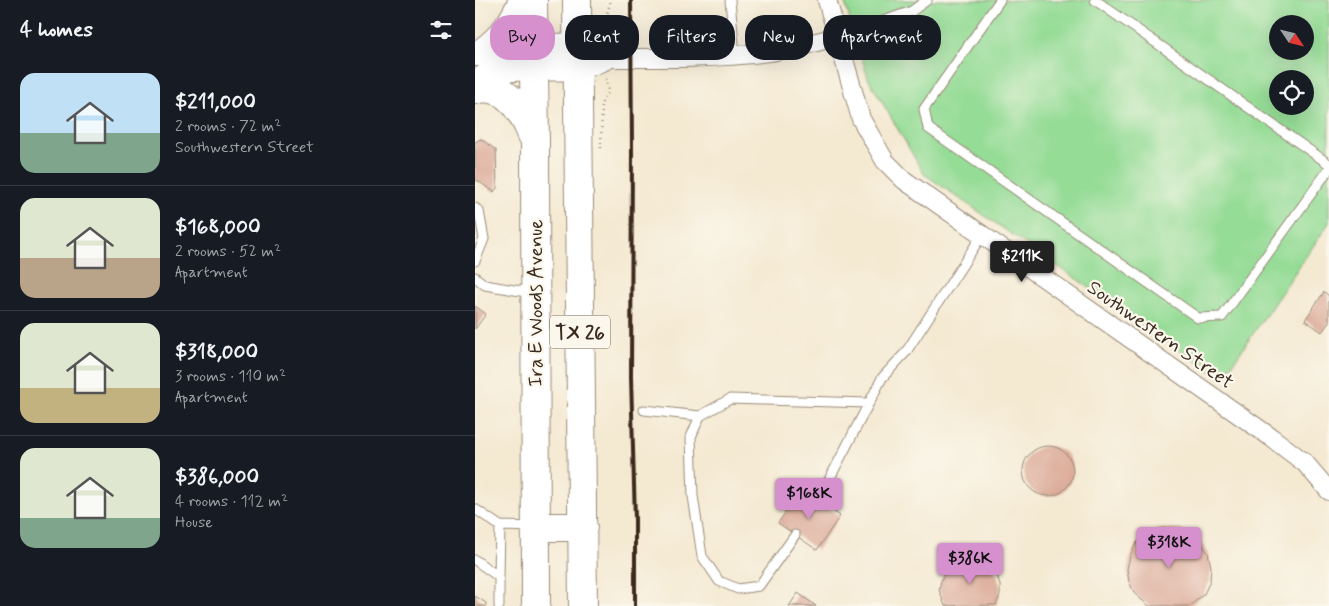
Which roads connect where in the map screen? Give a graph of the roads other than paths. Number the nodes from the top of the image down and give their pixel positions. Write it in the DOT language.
graph roads {
  1 [pos="523,0"];
  2 [pos="533,0"];
  3 [pos="577,0"];
  4 [pos="730,0"];
  5 [pos="827,0"];
  6 [pos="927,0"];
  7 [pos="1000,0"];
  8 [pos="1095,0"];
  9 [pos="533,15"];
  10 [pos="577,15"];
  11 [pos="731,15"];
  12 [pos="831,15"];
  13 [pos="900,15"];
  14 [pos="823,40"];
  15 [pos="479,53"];
  16 [pos="735,56"];
  17 [pos="528,60"];
  18 [pos="533,60"];
  19 [pos="577,60"];
  20 [pos="844,60"];
  21 [pos="475,84"];
  22 [pos="475,90"];
  23 [pos="535,141"];
  24 [pos="1329,164"];
  25 [pos="1329,169"];
  26 [pos="475,208"];
  27 [pos="982,235"];
  28 [pos="475,261"];
  29 [pos="475,278"];
  30 [pos="535,293"];
  31 [pos="868,403"];
  32 [pos="644,410"];
  33 [pos="700,416"];
  34 [pos="1329,491"];
  35 [pos="818,501"];
  36 [pos="475,509"];
  37 [pos="500,526"];
  38 [pos="583,526"];
  39 [pos="535,527"];
  40 [pos="795,535"];
  41 [pos="475,560"];
  42 [pos="499,577"];
  43 [pos="499,606"];
  44 [pos="536,606"];
  45 [pos="583,606"];
  1 -- 15 [label="main road"];
  2 -- 9 [label="main road, Ira E Woods Avenue / TX 26"];
  3 -- 10 [label="main road, TX 26"];
  4 -- 11 [label="lane"];
  5 -- 12 [label="street, Southwestern Street"];
  6 -- 13 [label="lane"];
  7 -- 25 [label="lane"];
  8 -- 24 [label="lane"];
  14 -- 16 [label="street"];
  17 -- 21 [label="main road"];
  18 -- 23 [label="main road, Ira E Woods Avenue / TX 26"];
  19 -- 38 [label="main road, TX 26"];
  20 -- 27 [label="street, Southwestern Street"];
  22 -- 23 [label="main road"];
  23 -- 30 [label="main road, Ira E Woods Avenue / TX 26"];
  26 -- 28 [label="lane"];
  27 -- 31 [label="lane"];
  27 -- 34 [label="street, Southwestern Street"];
  29 -- 30 [label="lane"];
  30 -- 39 [label="main road, Ira E Woods Avenue / TX 26"];
  31 -- 33 [label="lane"];
  31 -- 35 [label="lane"];
  32 -- 33 [label="lane"];
  33 -- 40 [label="lane"];
  36 -- 37 [label="lane"];
  37 -- 39 [label="lane"];
  37 -- 42 [label="lane"];
  38 -- 39 [label="main road"];
  38 -- 45 [label="main road, TX 26"];
  39 -- 44 [label="main road, Ira E Woods Avenue / TX 26"];
  41 -- 42 [label="lane"];
  42 -- 43 [label="lane"];
}
